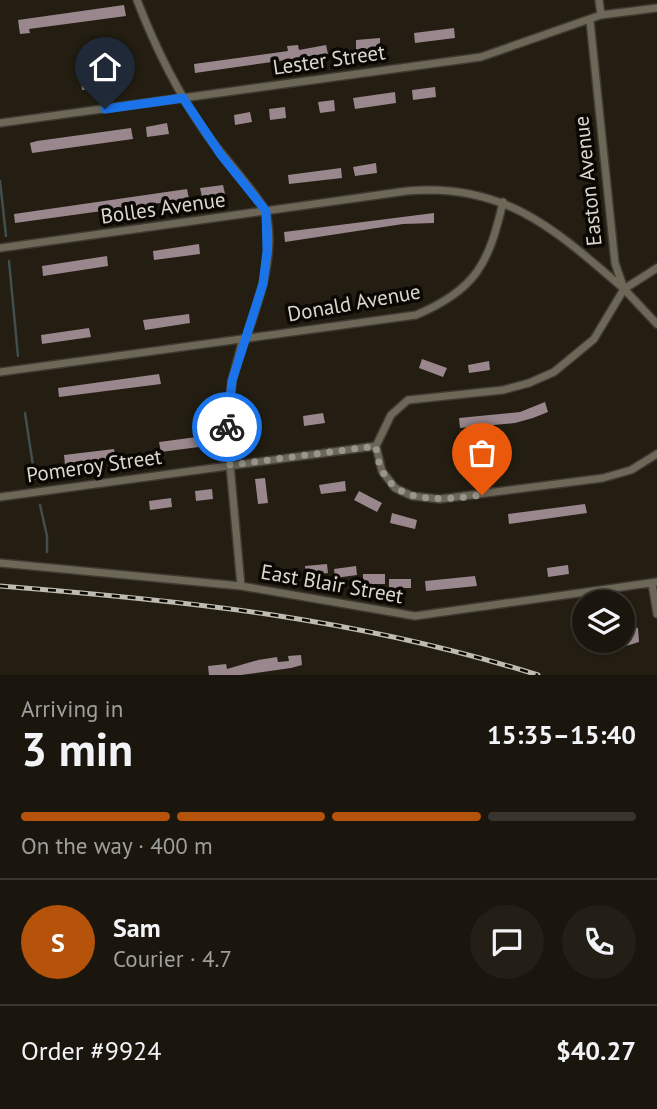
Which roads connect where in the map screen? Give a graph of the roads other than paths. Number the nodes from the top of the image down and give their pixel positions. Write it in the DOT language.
graph roads {
  1 [pos="137,0"];
  2 [pos="599,0"];
  3 [pos="657,8"];
  4 [pos="601,15"];
  5 [pos="590,21"];
  6 [pos="183,98"];
  7 [pos="0,123"];
  8 [pos="500,201"];
  9 [pos="266,211"];
  10 [pos="0,248"];
  11 [pos="657,268"];
  12 [pos="624,289"];
  13 [pos="657,324"];
  14 [pos="245,338"];
  15 [pos="0,372"];
  16 [pos="376,446"];
  17 [pos="657,454"];
  18 [pos="230,465"];
  19 [pos="0,497"];
  20 [pos="0,563"];
  21 [pos="654,583"];
  22 [pos="241,586"];
  23 [pos="657,614"];
  1 -- 6 [label="street"];
  2 -- 4 [label="street"];
  3 -- 4 [label="street, Lester Street"];
  4 -- 5 [label="street, Lester Street"];
  5 -- 6 [label="street, Lester Street"];
  5 -- 12 [label="street, Easton Avenue"];
  6 -- 7 [label="street, Lester Street"];
  6 -- 9 [label="street"];
  8 -- 9 [label="street, Bolles Avenue"];
  8 -- 12 [label="street, Bolles Avenue"];
  8 -- 14 [label="street, Donald Avenue"];
  9 -- 10 [label="street, Bolles Avenue"];
  9 -- 14 [label="street"];
  11 -- 12 [label="street"];
  12 -- 13 [label="street, Easton Avenue"];
  12 -- 16 [label="street"];
  14 -- 15 [label="street, Donald Avenue"];
  14 -- 18 [label="street"];
  16 -- 17 [label="street"];
  16 -- 18 [label="street, Pomeroy Street"];
  18 -- 19 [label="street, Pomeroy Street"];
  18 -- 22 [label="street"];
  20 -- 22 [label="street, East Blair Street"];
  21 -- 22 [label="street, East Blair Street"];
  21 -- 23 [label="street"];
}
